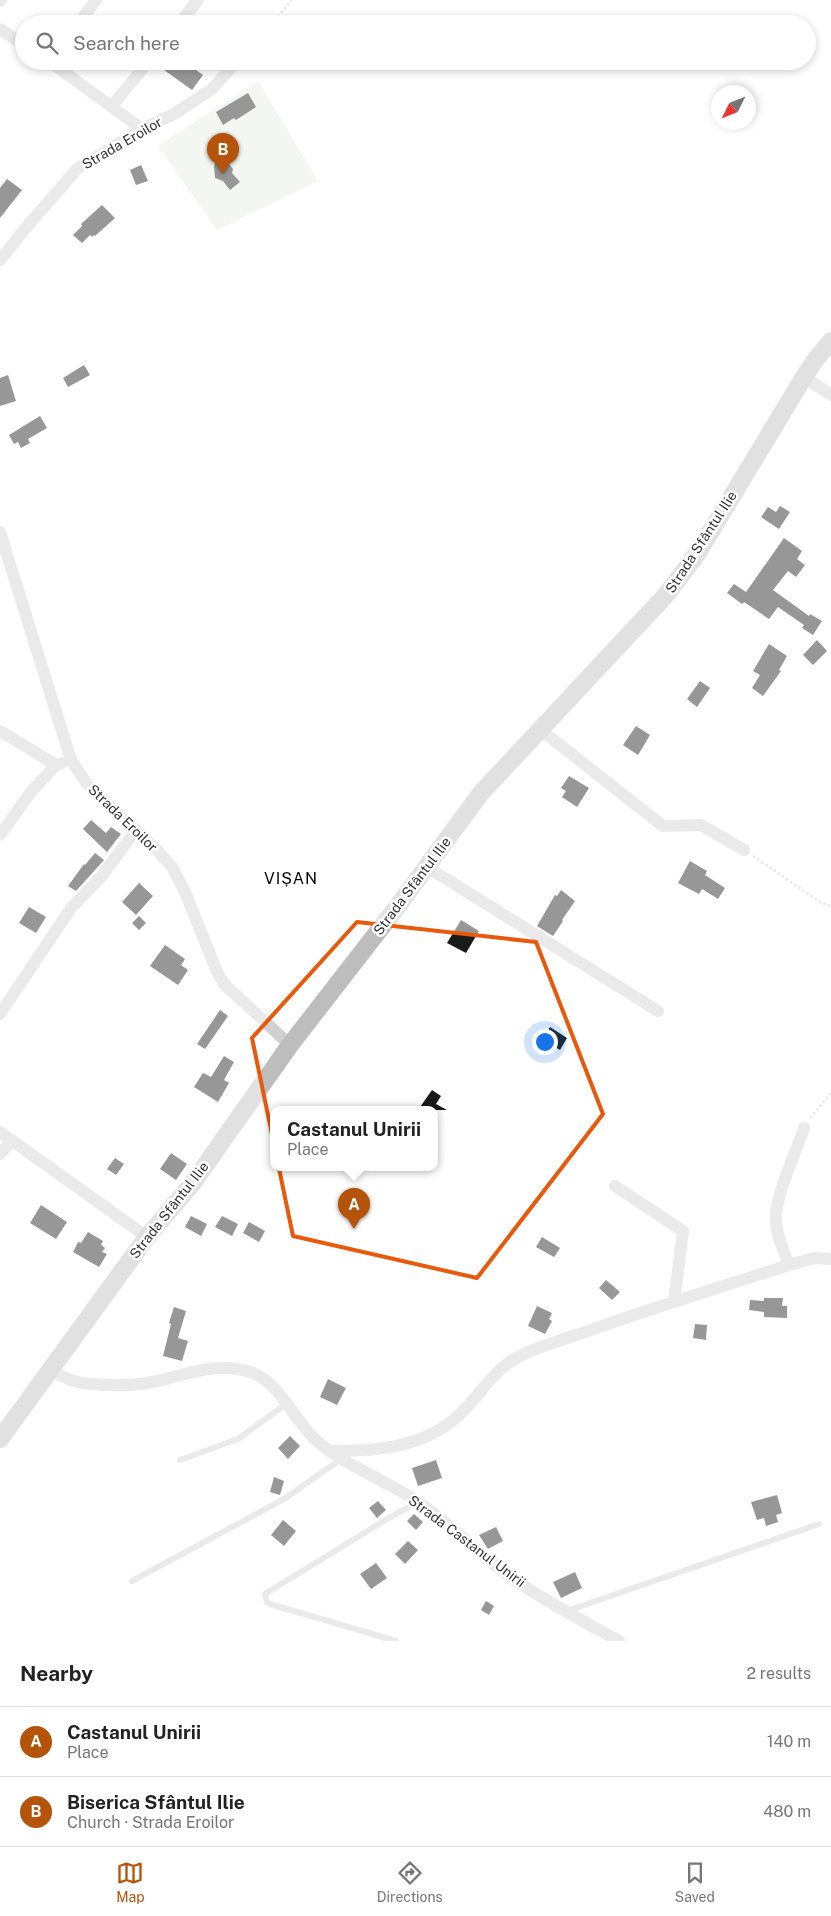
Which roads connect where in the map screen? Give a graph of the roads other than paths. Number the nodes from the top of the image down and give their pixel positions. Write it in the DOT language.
graph roads {
  1 [pos="96,0"];
  2 [pos="198,0"];
  3 [pos="85,15"];
  4 [pos="186,15"];
  5 [pos="0,29"];
  6 [pos="15,39"];
  7 [pos="62,70"];
  8 [pos="142,70"];
  9 [pos="229,70"];
  10 [pos="112,106"];
  11 [pos="142,129"];
  12 [pos="0,260"];
  13 [pos="831,342"];
  14 [pos="804,377"];
  15 [pos="831,396"];
  16 [pos="0,532"];
  17 [pos="541,730"];
  18 [pos="0,731"];
  19 [pos="71,760"];
  20 [pos="56,765"];
  21 [pos="135,831"];
  22 [pos="0,836"];
  23 [pos="744,850"];
  24 [pos="427,867"];
  25 [pos="658,1012"];
  26 [pos="0,1014"];
  27 [pos="290,1045"];
  28 [pos="804,1128"];
  29 [pos="0,1132"];
  30 [pos="12,1140"];
  31 [pos="0,1154"];
  32 [pos="615,1186"];
  33 [pos="147,1237"];
  34 [pos="831,1258"];
  35 [pos="789,1265"];
  36 [pos="674,1302"];
  37 [pos="51,1369"];
  38 [pos="286,1404"];
  39 [pos="0,1439"];
  40 [pos="337,1455"];
  41 [pos="180,1460"];
  42 [pos="418,1502"];
  43 [pos="819,1524"];
  44 [pos="132,1581"];
  45 [pos="565,1612"];
  46 [pos="396,1641"];
  47 [pos="619,1641"];
  1 -- 3 [label="street"];
  2 -- 4 [label="street"];
  5 -- 6 [label="street"];
  7 -- 10 [label="street"];
  8 -- 10 [label="street"];
  9 -- 11 [label="street, Strada Eroilor"];
  10 -- 11 [label="street"];
  11 -- 12 [label="street, Strada Eroilor"];
  13 -- 14 [label="street, Strada Sfântul Ilie"];
  14 -- 15 [label="street"];
  14 -- 17 [label="street, Strada Sfântul Ilie"];
  16 -- 19 [label="street, Strada Eroilor"];
  17 -- 23 [label="street"];
  17 -- 24 [label="street, Strada Sfântul Ilie"];
  18 -- 20 [label="street"];
  19 -- 20 [label="street"];
  19 -- 21 [label="street, Strada Eroilor"];
  20 -- 22 [label="street"];
  21 -- 26 [label="street"];
  21 -- 27 [label="street, Strada Eroilor"];
  24 -- 25 [label="street"];
  24 -- 27 [label="street, Strada Sfântul Ilie"];
  27 -- 33 [label="street, Strada Sfântul Ilie"];
  28 -- 35 [label="street"];
  29 -- 30 [label="street"];
  30 -- 31 [label="street"];
  30 -- 33 [label="street"];
  32 -- 36 [label="street"];
  33 -- 37 [label="street, Strada Sfântul Ilie"];
  34 -- 35 [label="street"];
  35 -- 36 [label="street"];
  36 -- 40 [label="street"];
  37 -- 38 [label="street, Strada Castanul Unirii"];
  37 -- 39 [label="street, Strada Sfântul Ilie"];
  38 -- 40 [label="street, Strada Castanul Unirii"];
  38 -- 41 [label="lane"];
  40 -- 42 [label="street, Strada Castanul Unirii"];
  40 -- 44 [label="lane"];
  42 -- 45 [label="street, Strada Castanul Unirii"];
  42 -- 46 [label="lane"];
  43 -- 45 [label="lane"];
  45 -- 47 [label="street, Strada Castanul Unirii"];
}
